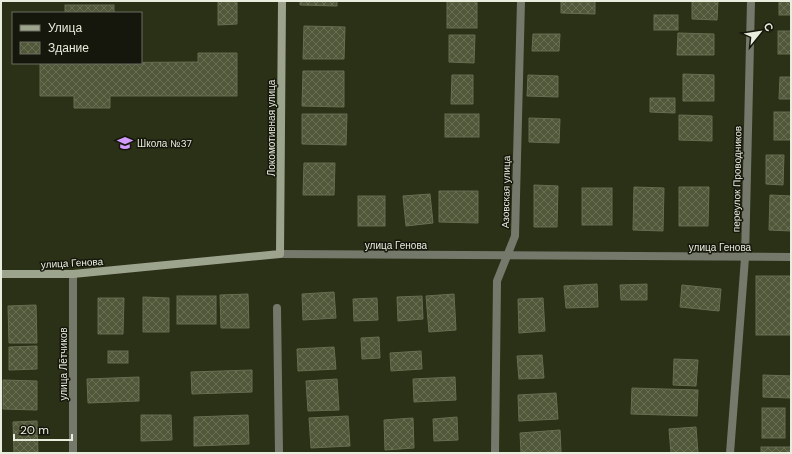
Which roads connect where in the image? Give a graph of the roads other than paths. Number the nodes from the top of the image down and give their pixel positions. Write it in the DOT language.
graph roads {
  1 [pos="282,1"];
  2 [pos="521,1"];
  3 [pos="751,1"];
  4 [pos="280,254"];
  5 [pos="508,256"];
  6 [pos="791,257"];
  7 [pos="745,258"];
  8 [pos="1,274"];
  9 [pos="73,274"];
  10 [pos="277,308"];
  11 [pos="73,453"];
  12 [pos="279,453"];
  13 [pos="495,453"];
  14 [pos="730,453"];
  1 -- 4 [label="main road, Локомотивная улица"];
  2 -- 5 [label="street, Азовская улица"];
  3 -- 7 [label="street, переулок Проводников"];
  4 -- 5 [label="street, улица Генова"];
  4 -- 9 [label="main road, улица Генова"];
  5 -- 7 [label="street, улица Генова"];
  5 -- 13 [label="street, Азовская улица"];
  6 -- 7 [label="street, улица Генова"];
  7 -- 14 [label="street, переулок Проводников"];
  8 -- 9 [label="main road, улица Генова"];
  9 -- 11 [label="street, улица Лётчиков"];
  10 -- 12 [label="street"];
}
